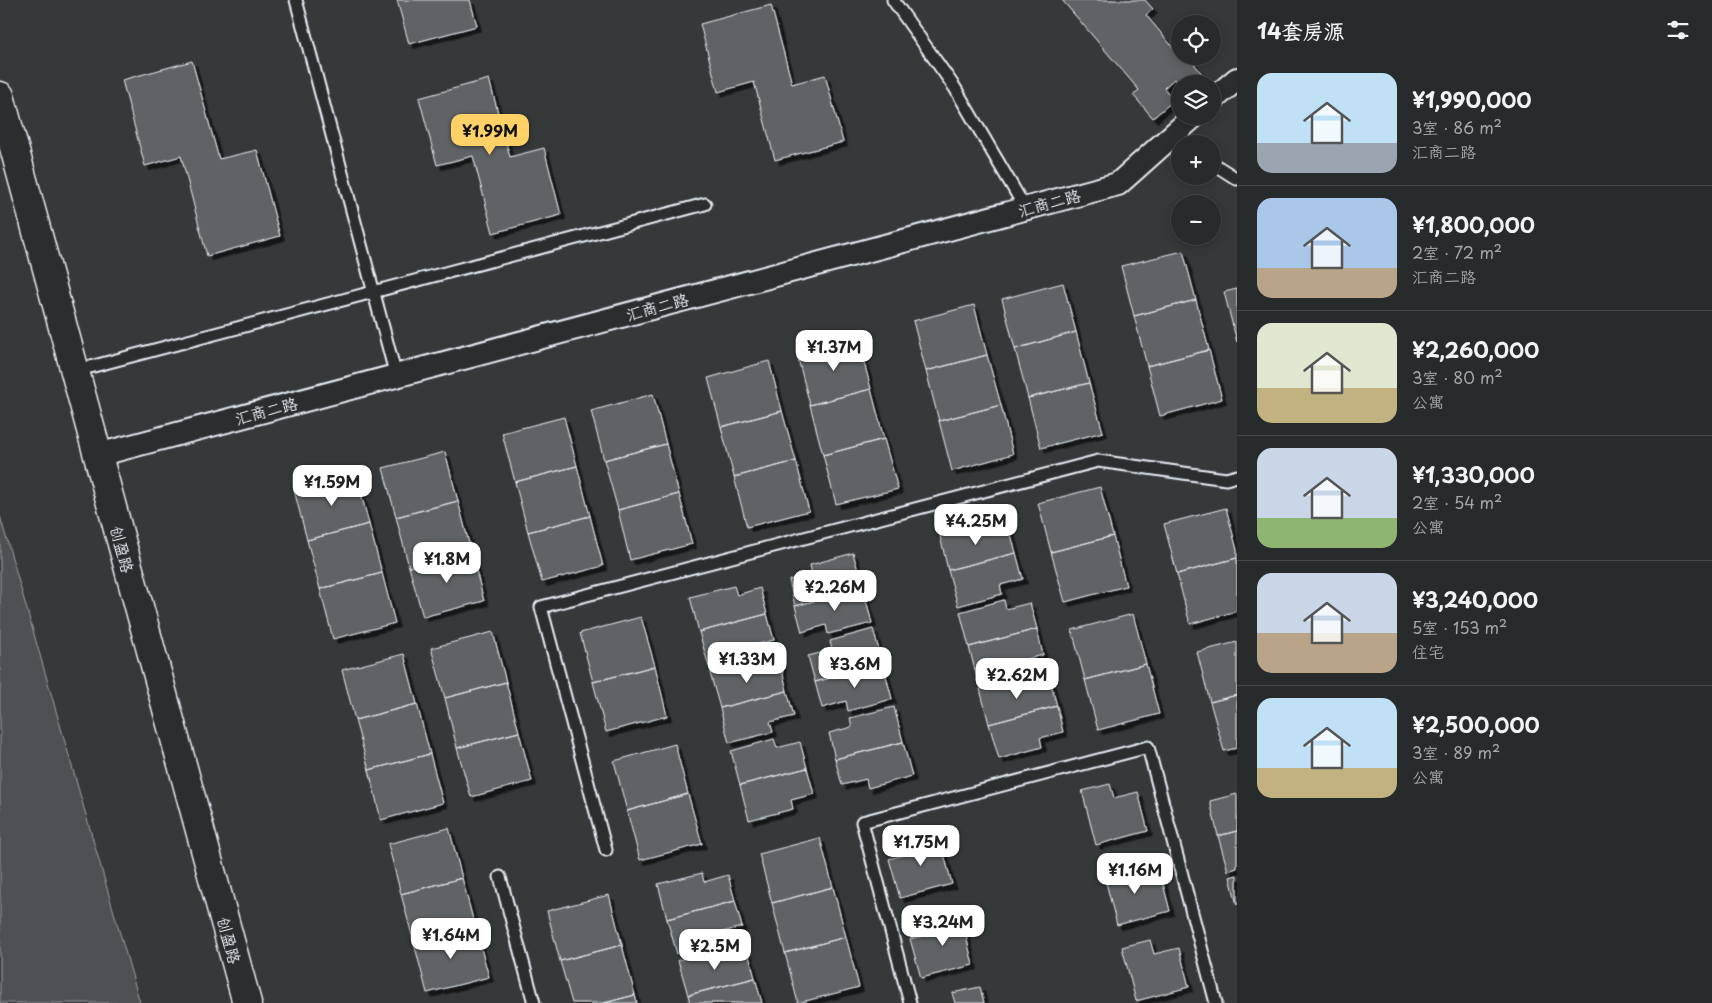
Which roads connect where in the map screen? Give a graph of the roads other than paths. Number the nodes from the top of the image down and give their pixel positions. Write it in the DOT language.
graph roads {
  1 [pos="296,0"];
  2 [pos="893,0"];
  3 [pos="1237,79"];
  4 [pos="1221,92"];
  5 [pos="0,96"];
  6 [pos="1171,144"];
  7 [pos="1221,169"];
  8 [pos="1237,179"];
  9 [pos="705,204"];
  10 [pos="1025,208"];
  11 [pos="374,292"];
  12 [pos="75,371"];
  13 [pos="396,376"];
  14 [pos="98,455"];
  15 [pos="1237,476"];
  16 [pos="606,850"];
  17 [pos="500,877"];
  18 [pos="247,1003"];
  19 [pos="534,1003"];
  20 [pos="910,1003"];
  21 [pos="1216,1003"];
  1 -- 11 [label="lane"];
  2 -- 10 [label="lane"];
  3 -- 4 [label="street"];
  5 -- 12 [label="street, 创盈路"];
  6 -- 10 [label="street, 汇商二路"];
  7 -- 8 [label="lane"];
  9 -- 11 [label="lane"];
  10 -- 13 [label="street, 汇商二路"];
  11 -- 12 [label="lane"];
  11 -- 13 [label="lane"];
  12 -- 14 [label="street, 创盈路"];
  13 -- 14 [label="street, 汇商二路"];
  14 -- 18 [label="street, 创盈路"];
  15 -- 16 [label="lane"];
  17 -- 19 [label="lane"];
  20 -- 21 [label="lane"];
}
